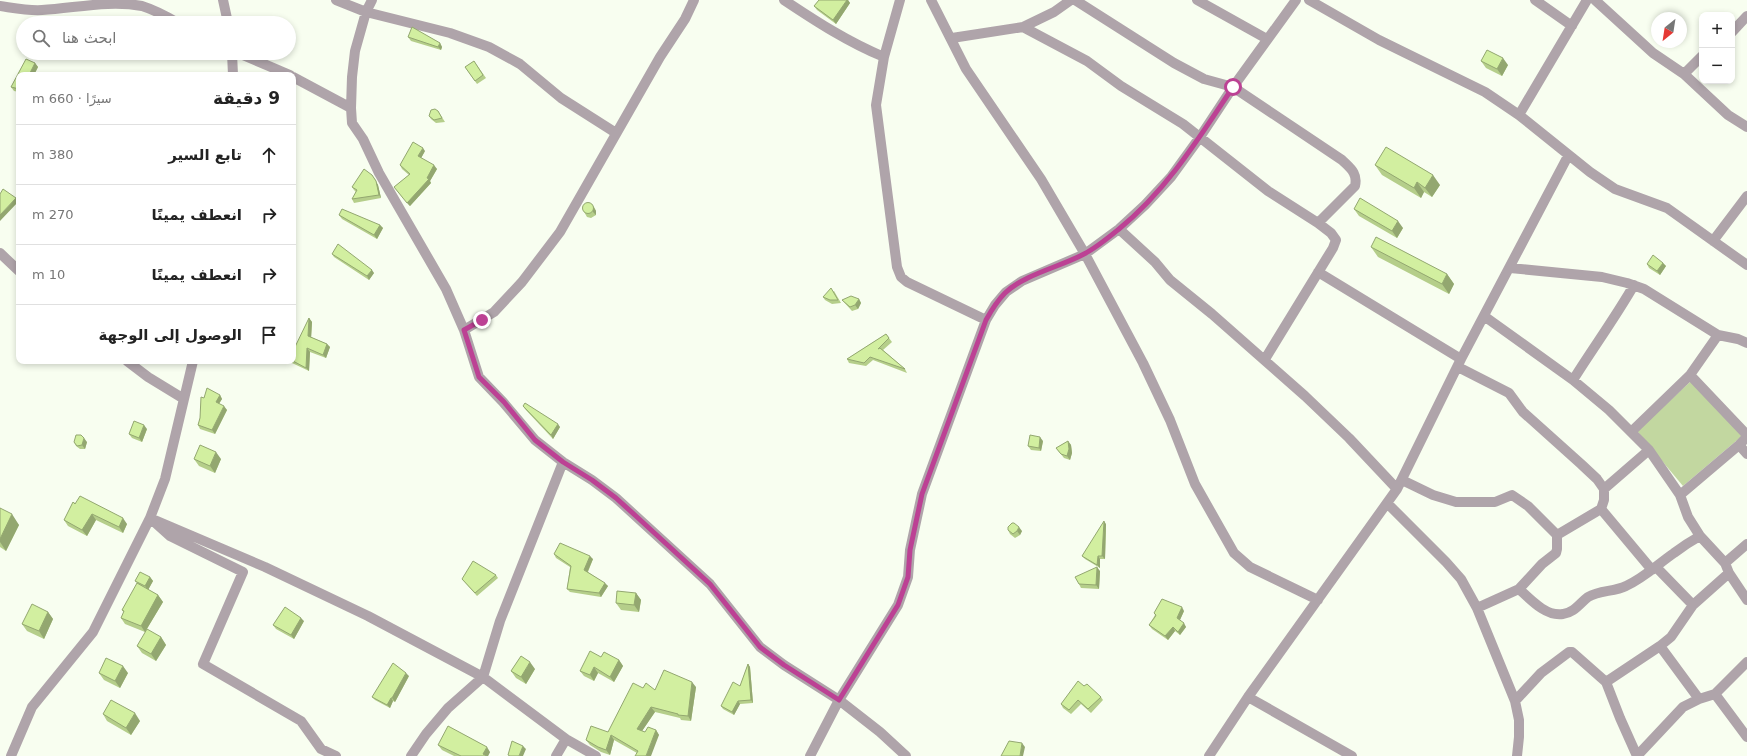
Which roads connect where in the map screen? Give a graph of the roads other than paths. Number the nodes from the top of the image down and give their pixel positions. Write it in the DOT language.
graph roads {
  1 [pos="223,0"];
  2 [pos="336,0"];
  3 [pos="372,0"];
  4 [pos="694,0"];
  5 [pos="784,0"];
  6 [pos="900,0"];
  7 [pos="931,0"];
  8 [pos="1071,0"];
  9 [pos="1075,0"];
  10 [pos="1197,0"];
  11 [pos="1296,0"];
  12 [pos="1309,0"];
  13 [pos="1535,0"];
  14 [pos="1587,0"];
  15 [pos="1595,0"];
  16 [pos="0,6"];
  17 [pos="366,12"];
  18 [pos="166,16"];
  19 [pos="226,16"];
  20 [pos="1747,16"];
  21 [pos="1572,26"];
  22 [pos="1023,27"];
  23 [pos="1735,29"];
  24 [pos="952,38"];
  25 [pos="1267,39"];
  26 [pos="884,57"];
  27 [pos="1699,59"];
  28 [pos="232,60"];
  29 [pos="255,60"];
  30 [pos="233,72"];
  31 [pos="283,72"];
  32 [pos="1684,74"];
  33 [pos="296,79"];
  34 [pos="1233,87"];
  35 [pos="351,108"];
  36 [pos="1519,115"];
  37 [pos="1747,127"];
  38 [pos="616,133"];
  39 [pos="1200,137"];
  40 [pos="1568,156"];
  41 [pos="1747,196"];
  42 [pos="1318,223"];
  43 [pos="1119,229"];
  44 [pos="1713,241"];
  45 [pos="0,253"];
  46 [pos="1085,254"];
  47 [pos="1747,265"];
  48 [pos="16,268"];
  49 [pos="1510,268"];
  50 [pos="1318,272"];
  51 [pos="1634,285"];
  52 [pos="1484,316"];
  53 [pos="986,320"];
  54 [pos="464,330"];
  55 [pos="1718,335"];
  56 [pos="1747,343"];
  57 [pos="1265,359"];
  58 [pos="1460,363"];
  59 [pos="131,364"];
  60 [pos="192,364"];
  61 [pos="1690,375"];
  62 [pos="1573,380"];
  63 [pos="184,399"];
  64 [pos="1631,432"];
  65 [pos="1747,436"];
  66 [pos="1739,445"];
  67 [pos="1649,450"];
  68 [pos="1747,454"];
  69 [pos="563,462"];
  70 [pos="1399,485"];
  71 [pos="1604,489"];
  72 [pos="1680,495"];
  73 [pos="1387,503"];
  74 [pos="1601,509"];
  75 [pos="150,518"];
  76 [pos="1557,536"];
  77 [pos="1700,536"];
  78 [pos="1747,544"];
  79 [pos="1725,563"];
  80 [pos="1654,569"];
  81 [pos="1729,573"];
  82 [pos="1519,589"];
  83 [pos="1318,600"];
  84 [pos="1747,600"];
  85 [pos="1693,604"];
  86 [pos="1477,608"];
  87 [pos="1660,646"];
  88 [pos="1747,662"];
  89 [pos="483,677"];
  90 [pos="1606,682"];
  91 [pos="1715,694"];
  92 [pos="1248,697"];
  93 [pos="1699,699"];
  94 [pos="839,700"];
  95 [pos="1515,701"];
  96 [pos="1747,737"];
  97 [pos="566,739"];
  98 [pos="10,756"];
  99 [pos="336,756"];
  100 [pos="411,756"];
  101 [pos="556,756"];
  102 [pos="596,756"];
  103 [pos="810,756"];
  104 [pos="906,756"];
  105 [pos="1209,756"];
  106 [pos="1352,756"];
  107 [pos="1517,756"];
  1 -- 19 [label="street"];
  2 -- 17 [label="street"];
  3 -- 17 [label="street"];
  4 -- 38 [label="street"];
  5 -- 26 [label="street"];
  6 -- 26 [label="street"];
  7 -- 24 [label="street"];
  8 -- 22 [label="street"];
  9 -- 34 [label="street"];
  10 -- 25 [label="street"];
  11 -- 25 [label="street"];
  12 -- 36 [label="street"];
  13 -- 21 [label="street"];
  14 -- 21 [label="street"];
  15 -- 32 [label="street"];
  16 -- 18 [label="street"];
  17 -- 35 [label="street"];
  17 -- 38 [label="street"];
  20 -- 23 [label="street"];
  21 -- 36 [label="street"];
  22 -- 24 [label="street"];
  22 -- 39 [label="street"];
  24 -- 46 [label="street"];
  25 -- 34 [label="street"];
  26 -- 53 [label="street"];
  27 -- 32 [label="street"];
  28 -- 30 [label="street"];
  29 -- 31 [label="street"];
  32 -- 37 [label="street"];
  33 -- 35 [label="street"];
  34 -- 39 [label="street"];
  34 -- 42 [label="street"];
  35 -- 54 [label="street"];
  36 -- 40 [label="street"];
  38 -- 54 [label="street"];
  39 -- 42 [label="street"];
  39 -- 43 [label="street"];
  40 -- 44 [label="street"];
  40 -- 49 [label="street"];
  41 -- 44 [label="street"];
  42 -- 50 [label="street"];
  43 -- 46 [label="street"];
  43 -- 57 [label="street"];
  44 -- 47 [label="street"];
  45 -- 48 [label="street"];
  46 -- 53 [label="street"];
  46 -- 83 [label="street"];
  49 -- 51 [label="street"];
  49 -- 52 [label="street"];
  50 -- 57 [label="street"];
  50 -- 58 [label="street"];
  51 -- 55 [label="street"];
  51 -- 62 [label="street"];
  52 -- 58 [label="street"];
  52 -- 62 [label="street"];
  53 -- 94 [label="street"];
  54 -- 69 [label="street"];
  55 -- 56 [label="street"];
  55 -- 61 [label="street"];
  57 -- 70 [label="street"];
  58 -- 70 [label="street"];
  58 -- 71 [label="street"];
  59 -- 63 [label="street"];
  60 -- 63 [label="street"];
  61 -- 64 [label="street"];
  61 -- 65 [label="street"];
  62 -- 64 [label="street"];
  63 -- 75 [label="street"];
  64 -- 67 [label="street"];
  65 -- 66 [label="street"];
  66 -- 68 [label="street"];
  66 -- 72 [label="street"];
  67 -- 71 [label="street"];
  67 -- 72 [label="street"];
  69 -- 89 [label="street"];
  69 -- 94 [label="street"];
  70 -- 73 [label="street"];
  70 -- 76 [label="street"];
  71 -- 74 [label="street"];
  72 -- 77 [label="street"];
  73 -- 83 [label="street"];
  73 -- 86 [label="street"];
  74 -- 76 [label="street"];
  74 -- 80 [label="street"];
  75 -- 89 [label="street"];
  75 -- 98 [label="street"];
  75 -- 99 [label="street"];
  76 -- 82 [label="street"];
  77 -- 79 [label="street"];
  77 -- 80 [label="street"];
  78 -- 79 [label="street"];
  79 -- 81 [label="street"];
  80 -- 82 [label="street"];
  80 -- 85 [label="street"];
  81 -- 84 [label="street"];
  81 -- 85 [label="street"];
  82 -- 86 [label="street"];
  83 -- 92 [label="street"];
  85 -- 87 [label="street"];
  86 -- 95 [label="street"];
  87 -- 90 [label="street"];
  87 -- 93 [label="street"];
  88 -- 91 [label="street"];
  89 -- 97 [label="street"];
  89 -- 100 [label="street"];
  90 -- 93 [label="street"];
  90 -- 95 [label="street"];
  91 -- 93 [label="street"];
  91 -- 96 [label="street"];
  92 -- 105 [label="street"];
  92 -- 106 [label="street"];
  94 -- 103 [label="street"];
  94 -- 104 [label="street"];
  95 -- 107 [label="street"];
  97 -- 101 [label="street"];
  97 -- 102 [label="street"];
}
